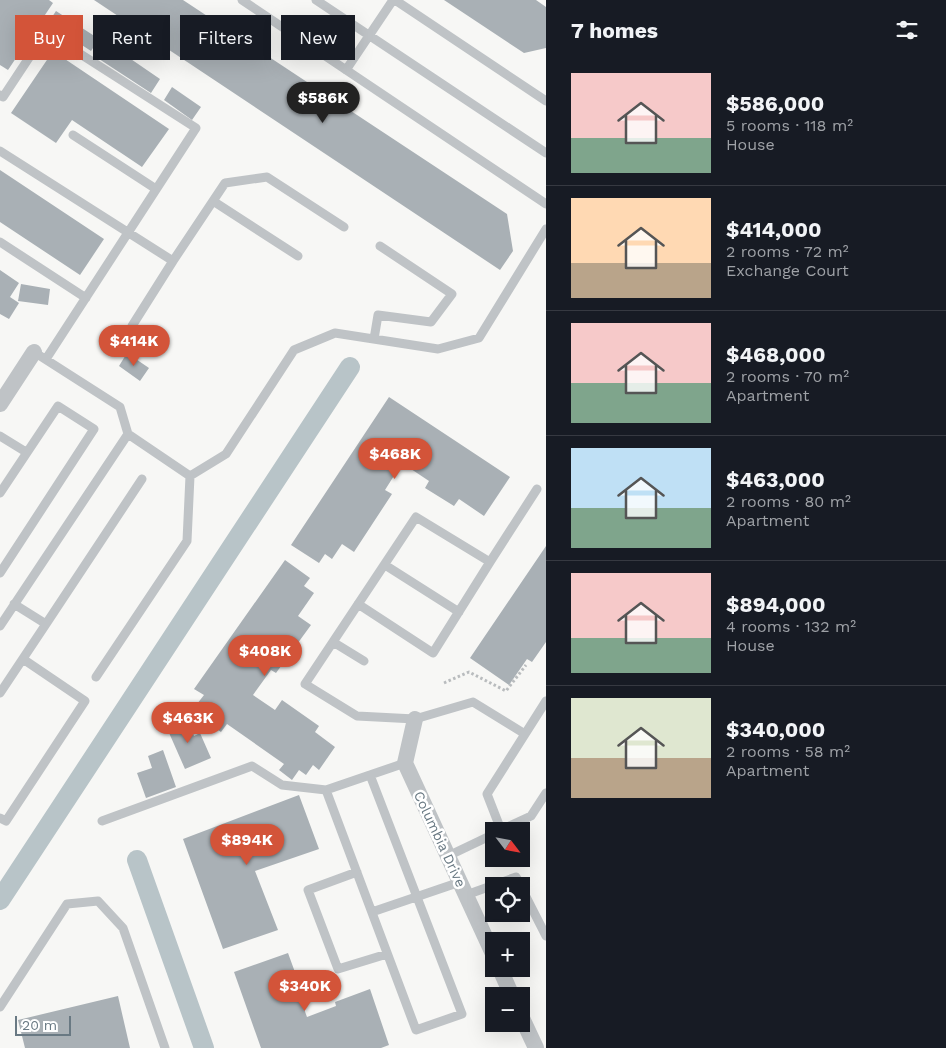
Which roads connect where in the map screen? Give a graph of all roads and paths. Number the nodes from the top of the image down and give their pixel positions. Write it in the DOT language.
graph roads {
  1 [pos="242,0"];
  2 [pos="316,0"];
  3 [pos="394,0"];
  4 [pos="369,35"];
  5 [pos="346,70"];
  6 [pos="1,96"];
  7 [pos="546,101"];
  8 [pos="74,135"];
  9 [pos="0,151"];
  10 [pos="546,153"];
  11 [pos="156,189"];
  12 [pos="213,200"];
  13 [pos="546,204"];
  14 [pos="344,227"];
  15 [pos="546,229"];
  16 [pos="128,233"];
  17 [pos="0,242"];
  18 [pos="380,246"];
  19 [pos="298,256"];
  20 [pos="173,261"];
  21 [pos="86,298"];
  22 [pos="132,326"];
  23 [pos="374,339"];
  24 [pos="40,356"];
  25 [pos="0,404"];
  26 [pos="128,434"];
  27 [pos="0,436"];
  28 [pos="26,452"];
  29 [pos="190,476"];
  30 [pos="142,479"];
  31 [pos="537,489"];
  32 [pos="0,493"];
  33 [pos="490,562"];
  34 [pos="385,565"];
  35 [pos="0,573"];
  36 [pos="14,604"];
  37 [pos="358,604"];
  38 [pos="459,612"];
  39 [pos="46,624"];
  40 [pos="0,626"];
  41 [pos="333,642"];
  42 [pos="23,659"];
  43 [pos="364,662"];
  44 [pos="526,665"];
  45 [pos="96,677"];
  46 [pos="444,683"];
  47 [pos="0,693"];
  48 [pos="546,702"];
  49 [pos="415,718"];
  50 [pos="525,734"];
  51 [pos="406,762"];
  52 [pos="370,775"];
  53 [pos="326,790"];
  54 [pos="546,793"];
  55 [pos="0,818"];
  56 [pos="102,821"];
  57 [pos="495,822"];
  58 [pos="519,822"];
  59 [pos="485,838"];
  60 [pos="448,856"];
  61 [pos="357,872"];
  62 [pos="485,883"];
  63 [pos="463,888"];
  64 [pos="417,897"];
  65 [pos="530,905"];
  66 [pos="372,912"];
  67 [pos="485,936"];
  68 [pos="546,936"];
  69 [pos="388,954"];
  70 [pos="0,1007"];
  71 [pos="528,1032"];
  72 [pos="546,1046"];
  73 [pos="165,1048"];
  74 [pos="536,1048"];
  75 [pos="542,1048"];
  1 -- 5 [label="lane"];
  2 -- 4 [label="lane"];
  3 -- 4 [label="lane"];
  3 -- 7 [label="lane"];
  4 -- 5 [label="lane"];
  4 -- 10 [label="lane"];
  5 -- 13 [label="lane"];
  6 -- 11 [label="lane"];
  8 -- 11 [label="lane"];
  9 -- 16 [label="lane"];
  11 -- 16 [label="lane"];
  12 -- 14 [label="lane"];
  12 -- 19 [label="lane"];
  12 -- 20 [label="lane"];
  15 -- 23 [label="lane"];
  16 -- 20 [label="lane"];
  16 -- 21 [label="lane"];
  17 -- 21 [label="lane"];
  18 -- 23 [label="lane"];
  20 -- 22 [label="lane"];
  21 -- 24 [label="lane"];
  23 -- 29 [label="lane"];
  24 -- 25 [label="street"];
  24 -- 26 [label="lane"];
  26 -- 29 [label="lane"];
  26 -- 36 [label="lane"];
  27 -- 28 [label="lane"];
  28 -- 32 [label="lane"];
  28 -- 35 [label="lane"];
  29 -- 45 [label="lane"];
  30 -- 39 [label="lane"];
  31 -- 33 [label="lane"];
  33 -- 34 [label="lane"];
  33 -- 38 [label="lane"];
  34 -- 37 [label="lane"];
  34 -- 38 [label="lane"];
  36 -- 39 [label="lane"];
  36 -- 40 [label="lane"];
  37 -- 38 [label="lane"];
  37 -- 41 [label="lane"];
  39 -- 42 [label="lane"];
  41 -- 43 [label="lane"];
  41 -- 49 [label="lane"];
  42 -- 47 [label="lane"];
  42 -- 55 [label="lane"];
  44 -- 46 [label="path"];
  48 -- 50 [label="lane"];
  49 -- 50 [label="lane"];
  49 -- 51 [label="street"];
  50 -- 57 [label="lane"];
  51 -- 52 [label="lane"];
  51 -- 60 [label="street, Columbia Drive"];
  52 -- 53 [label="lane"];
  52 -- 64 [label="lane"];
  53 -- 56 [label="lane"];
  53 -- 61 [label="lane"];
  54 -- 58 [label="lane"];
  59 -- 60 [label="lane"];
  60 -- 63 [label="street, Columbia Drive"];
  61 -- 66 [label="lane"];
  61 -- 69 [label="lane"];
  62 -- 63 [label="lane"];
  63 -- 64 [label="lane"];
  63 -- 67 [label="street, Columbia Drive"];
  64 -- 66 [label="lane"];
  64 -- 69 [label="lane"];
  65 -- 68 [label="lane"];
  66 -- 69 [label="lane"];
  70 -- 73 [label="lane"];
  71 -- 74 [label="street"];
  72 -- 75 [label="street"];
}
